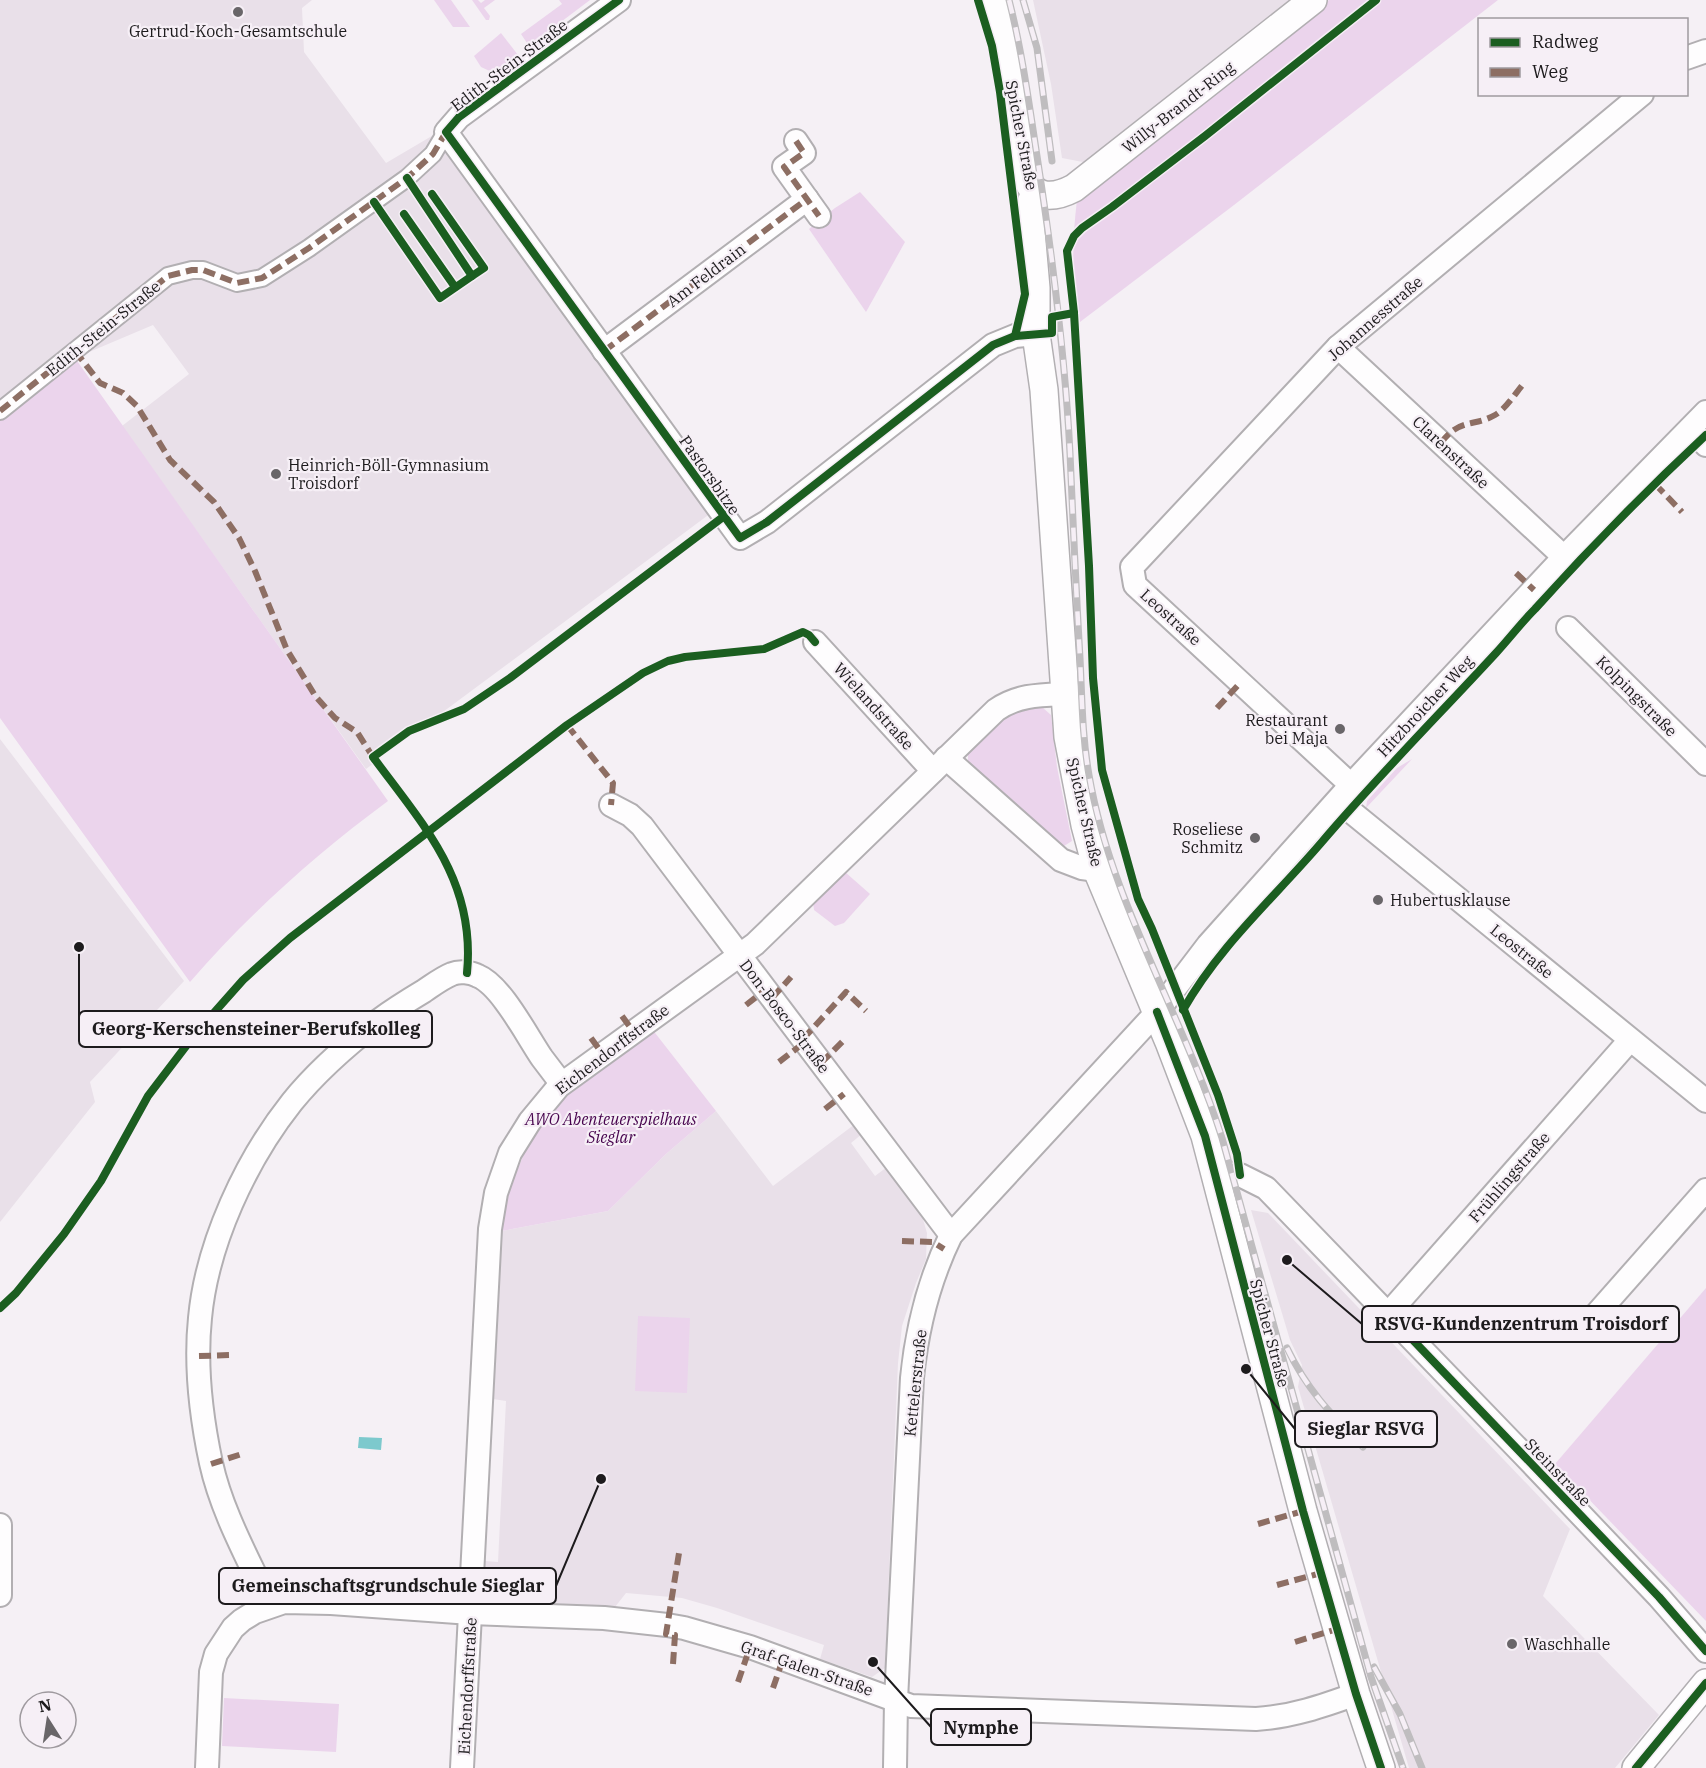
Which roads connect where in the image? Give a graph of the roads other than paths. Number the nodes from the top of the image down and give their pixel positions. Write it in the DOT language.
graph roads {
  1 [pos="619,0"];
  2 [pos="994,0"];
  3 [pos="1313,0"];
  4 [pos="1706,51"];
  5 [pos="1688,57"];
  6 [pos="1640,96"];
  7 [pos="446,132"];
  8 [pos="796,141"];
  9 [pos="1035,192"];
  10 [pos="1036,334"];
  11 [pos="1338,347"];
  12 [pos="604,351"];
  13 [pos="0,411"];
  14 [pos="1706,412"];
  15 [pos="1690,429"];
  16 [pos="1706,445"];
  17 [pos="1564,557"];
  18 [pos="1132,567"];
  19 [pos="1568,628"];
  20 [pos="815,642"];
  21 [pos="1065,694"];
  22 [pos="1702,754"];
  23 [pos="939,764"];
  24 [pos="1344,793"];
  25 [pos="611,805"];
  26 [pos="1097,870"];
  27 [pos="739,956"];
  28 [pos="1157,1012"];
  29 [pos="1630,1040"];
  30 [pos="561,1083"];
  31 [pos="1706,1101"];
  32 [pos="1215,1171"];
  33 [pos="1706,1190"];
  34 [pos="951,1235"];
  35 [pos="1388,1314"];
  36 [pos="1586,1328"];
  37 [pos="0,1525"];
  38 [pos="0,1595"];
  39 [pos="270,1606"];
  40 [pos="471,1613"];
  41 [pos="1706,1651"];
  42 [pos="1706,1683"];
  43 [pos="1356,1694"];
  44 [pos="896,1700"];
  45 [pos="207,1768"];
  46 [pos="462,1768"];
  47 [pos="895,1768"];
  48 [pos="1381,1768"];
  49 [pos="1636,1768"];
  1 -- 7 [label="street, Edith-Stein-Straße"];
  2 -- 9 [label="street, Spicher Straße"];
  3 -- 9 [label="street, Willy-Brandt-Ring"];
  4 -- 5 [label="street"];
  6 -- 11 [label="street, Johannesstraße"];
  7 -- 12 [label="street, Pastorsbitze"];
  7 -- 13 [label="street, Edith-Stein-Straße"];
  8 -- 12 [label="street, Am Feldrain"];
  9 -- 10 [label="street, Spicher Straße"];
  10 -- 12 [label="street, Pastorsbitze"];
  10 -- 21 [label="street, Spicher Straße"];
  11 -- 17 [label="street, Clarenstraße"];
  11 -- 18 [label="street, Johannesstraße"];
  14 -- 15 [label="street, Hitzbroicher Weg"];
  15 -- 16 [label="street"];
  15 -- 17 [label="street, Hitzbroicher Weg"];
  17 -- 24 [label="street, Hitzbroicher Weg"];
  18 -- 24 [label="street, Leostraße"];
  19 -- 22 [label="street, Kolpingstraße"];
  20 -- 23 [label="street, Wielandstraße"];
  21 -- 23 [label="street, Eichendorffstraße"];
  21 -- 26 [label="street, Spicher Straße"];
  23 -- 26 [label="street, Wielandstraße"];
  23 -- 27 [label="street, Eichendorffstraße"];
  24 -- 28 [label="street, Hitzbroicher Weg"];
  24 -- 29 [label="street, Leostraße"];
  25 -- 27 [label="street, Don-Bosco-Straße"];
  26 -- 28 [label="street, Spicher Straße"];
  27 -- 30 [label="street, Eichendorffstraße"];
  27 -- 34 [label="street, Don-Bosco-Straße"];
  28 -- 32 [label="street, Spicher Straße"];
  28 -- 34 [label="street, Kettelerstraße"];
  29 -- 31 [label="street, Leostraße"];
  29 -- 35 [label="street, Frühlingstraße"];
  30 -- 39 [label="street"];
  30 -- 40 [label="street, Eichendorffstraße"];
  32 -- 35 [label="street, Steinstraße"];
  32 -- 43 [label="street, Spicher Straße"];
  33 -- 36 [label="street"];
  34 -- 44 [label="street, Kettelerstraße"];
  35 -- 41 [label="street, Steinstraße"];
  37 -- 38 [label="street"];
  39 -- 40 [label="street, Graf-Galen-Straße"];
  39 -- 45 [label="street, Graf-Galen-Straße"];
  40 -- 44 [label="street, Graf-Galen-Straße"];
  40 -- 46 [label="street, Eichendorffstraße"];
  42 -- 49 [label="street"];
  43 -- 44 [label="street, Graf-Galen-Straße"];
  43 -- 48 [label="street, Spicher Straße"];
  44 -- 47 [label="street, Kettelerstraße"];
}
